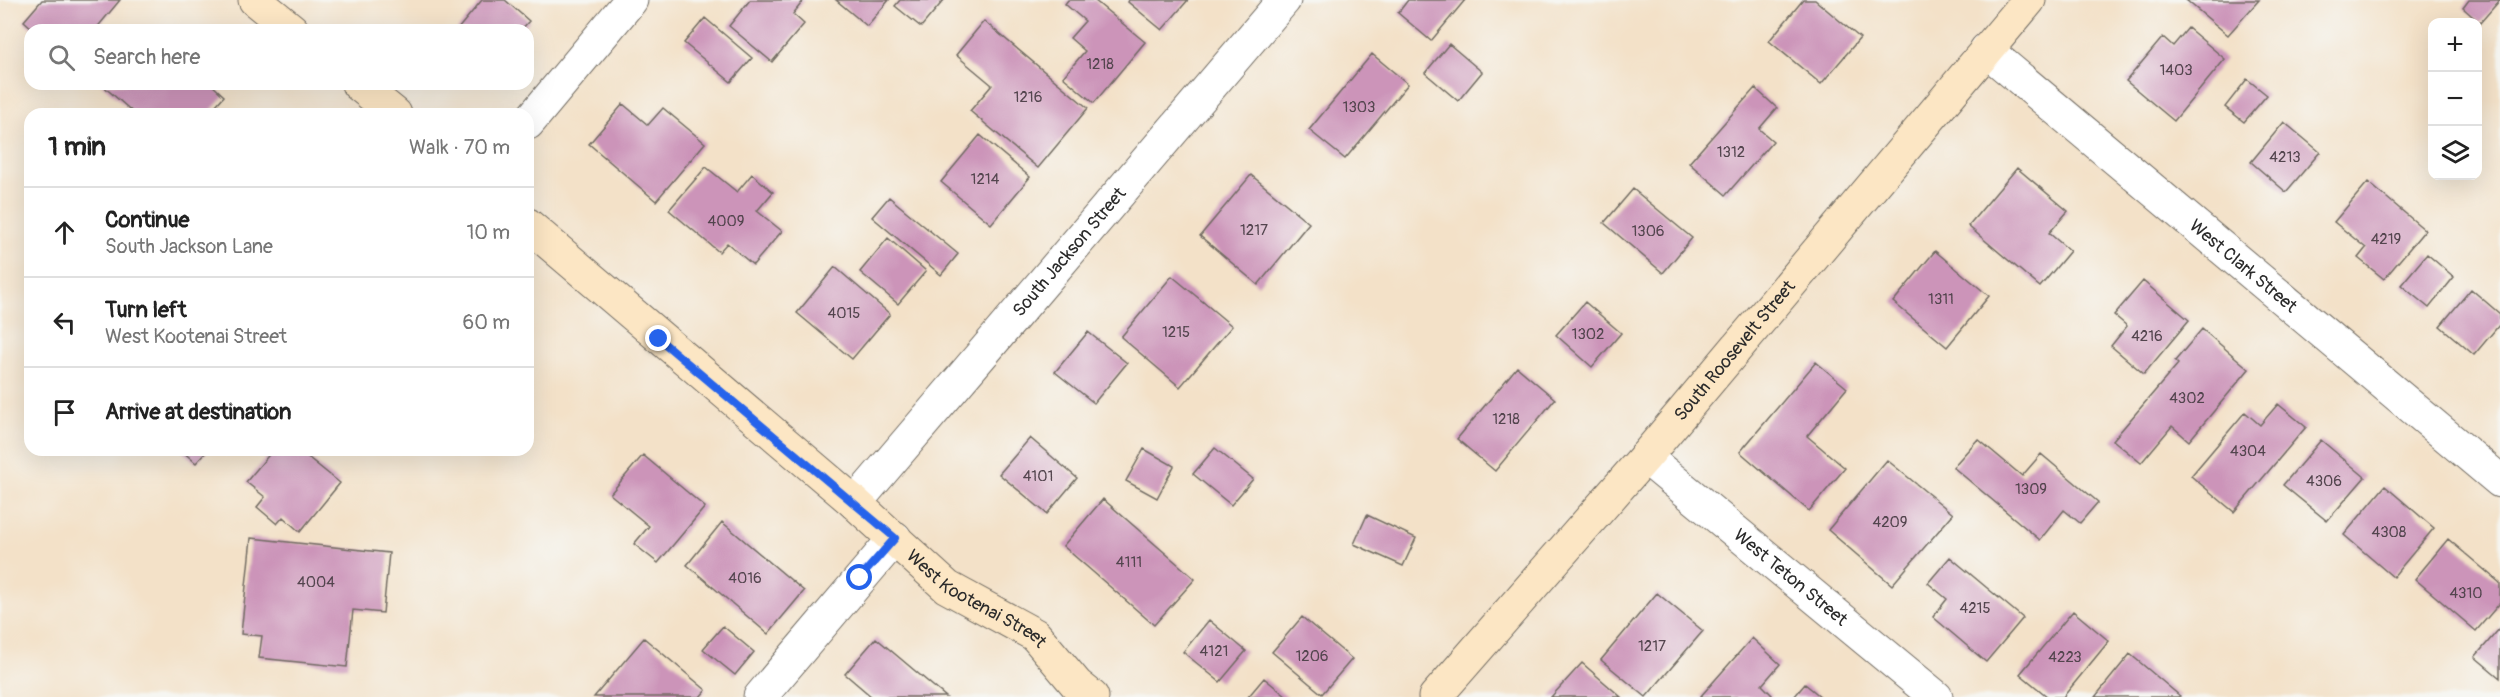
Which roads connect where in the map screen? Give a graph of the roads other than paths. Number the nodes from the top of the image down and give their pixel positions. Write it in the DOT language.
graph roads {
  1 [pos="255,0"];
  2 [pos="631,0"];
  3 [pos="1284,0"];
  4 [pos="2029,0"];
  5 [pos="285,24"];
  6 [pos="1986,50"];
  7 [pos="365,90"];
  8 [pos="388,108"];
  9 [pos="534,116"];
  10 [pos="534,230"];
  11 [pos="1645,457"];
  12 [pos="2500,482"];
  13 [pos="855,503"];
  14 [pos="895,538"];
  15 [pos="760,697"];
  16 [pos="1092,697"];
  17 [pos="1434,697"];
  18 [pos="1936,697"];
  1 -- 5 [label="street"];
  2 -- 9 [label="street"];
  3 -- 13 [label="street, South Jackson Street"];
  4 -- 6 [label="street, South Roosevelt Street"];
  6 -- 11 [label="street, South Roosevelt Street"];
  6 -- 12 [label="street, West Clark Street"];
  7 -- 8 [label="street"];
  10 -- 13 [label="street, West Kootenai Street"];
  11 -- 17 [label="street, South Roosevelt Street"];
  11 -- 18 [label="street, West Teton Street"];
  13 -- 14 [label="street, West Kootenai Street"];
  14 -- 15 [label="street"];
  14 -- 16 [label="street, West Kootenai Street"];
}
